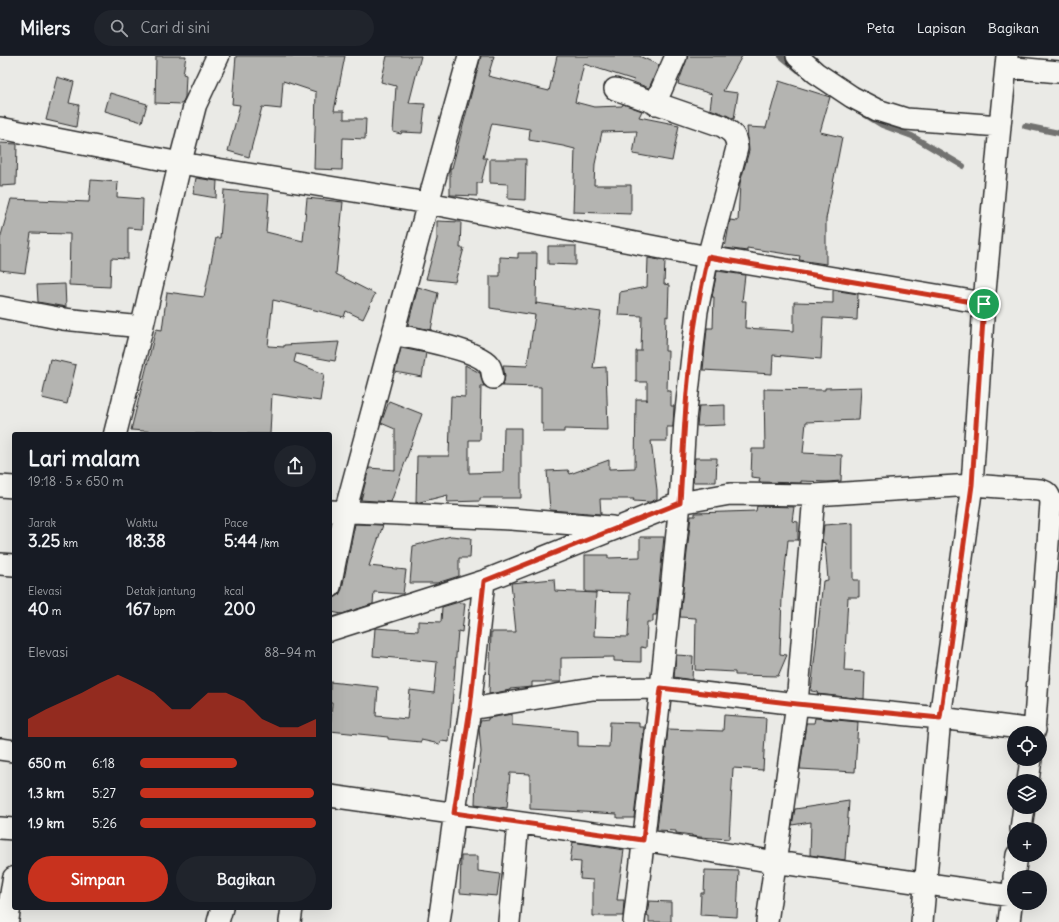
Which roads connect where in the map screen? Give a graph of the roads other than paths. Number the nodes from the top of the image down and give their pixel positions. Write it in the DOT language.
graph roads {
  1 [pos="218,56"];
  2 [pos="469,56"];
  3 [pos="676,56"];
  4 [pos="797,56"];
  5 [pos="1007,62"];
  6 [pos="1059,72"];
  7 [pos="615,89"];
  8 [pos="655,104"];
  9 [pos="1000,126"];
  10 [pos="0,128"];
  11 [pos="180,163"];
  12 [pos="428,203"];
  13 [pos="708,257"];
  14 [pos="984,304"];
  15 [pos="0,307"];
  16 [pos="142,327"];
  17 [pos="393,334"];
  18 [pos="493,378"];
  19 [pos="116,432"];
  20 [pos="972,485"];
  21 [pos="0,486"];
  22 [pos="12,487"];
  23 [pos="814,495"];
  24 [pos="680,503"];
  25 [pos="338,511"];
  26 [pos="617,527"];
  27 [pos="0,564"];
  28 [pos="12,565"];
  29 [pos="332,568"];
  30 [pos="484,581"];
  31 [pos="332,629"];
  32 [pos="661,688"];
  33 [pos="797,704"];
  34 [pos="470,709"];
  35 [pos="940,718"];
  36 [pos="1035,726"];
  37 [pos="1007,728"];
  38 [pos="0,749"];
  39 [pos="12,751"];
  40 [pos="332,796"];
  41 [pos="454,813"];
  42 [pos="518,823"];
  43 [pos="0,828"];
  44 [pos="12,829"];
  45 [pos="643,840"];
  46 [pos="775,862"];
  47 [pos="926,884"];
  48 [pos="1007,884"];
  49 [pos="12,891"];
  50 [pos="221,910"];
  51 [pos="292,910"];
  52 [pos="1010,910"];
  53 [pos="7,922"];
  54 [pos="218,922"];
  55 [pos="290,922"];
  56 [pos="439,922"];
  57 [pos="509,922"];
  58 [pos="634,922"];
  59 [pos="767,922"];
  60 [pos="922,922"];
  61 [pos="1009,922"];
  1 -- 11 [label="main road"];
  2 -- 12 [label="street"];
  3 -- 8 [label="street"];
  4 -- 9 [label="street"];
  5 -- 6 [label="street"];
  5 -- 9 [label="street"];
  7 -- 8 [label="street"];
  8 -- 13 [label="street"];
  9 -- 14 [label="street"];
  10 -- 11 [label="street"];
  11 -- 12 [label="street"];
  11 -- 16 [label="main road"];
  12 -- 13 [label="street"];
  12 -- 17 [label="street"];
  13 -- 14 [label="street"];
  13 -- 24 [label="street"];
  14 -- 20 [label="street"];
  15 -- 16 [label="street"];
  16 -- 19 [label="main road"];
  17 -- 18 [label="street"];
  17 -- 25 [label="street"];
  20 -- 23 [label="street"];
  20 -- 35 [label="street"];
  20 -- 36 [label="street"];
  21 -- 22 [label="street"];
  23 -- 24 [label="street"];
  23 -- 33 [label="street"];
  24 -- 26 [label="street"];
  24 -- 32 [label="street"];
  25 -- 26 [label="street"];
  25 -- 29 [label="street"];
  26 -- 30 [label="street"];
  27 -- 28 [label="street"];
  30 -- 31 [label="street"];
  30 -- 34 [label="street"];
  32 -- 33 [label="street"];
  32 -- 34 [label="street"];
  32 -- 45 [label="street"];
  33 -- 35 [label="street"];
  33 -- 46 [label="street"];
  34 -- 41 [label="street"];
  35 -- 37 [label="street"];
  35 -- 47 [label="street"];
  38 -- 39 [label="street"];
  40 -- 41 [label="street"];
  41 -- 42 [label="street"];
  41 -- 56 [label="street"];
  42 -- 45 [label="street"];
  42 -- 57 [label="street"];
  43 -- 44 [label="street"];
  45 -- 46 [label="street"];
  45 -- 58 [label="street"];
  46 -- 47 [label="street"];
  46 -- 59 [label="street"];
  47 -- 48 [label="street"];
  47 -- 60 [label="street"];
  49 -- 53 [label="main road"];
  50 -- 54 [label="street"];
  51 -- 55 [label="street"];
  52 -- 61 [label="street"];
}
